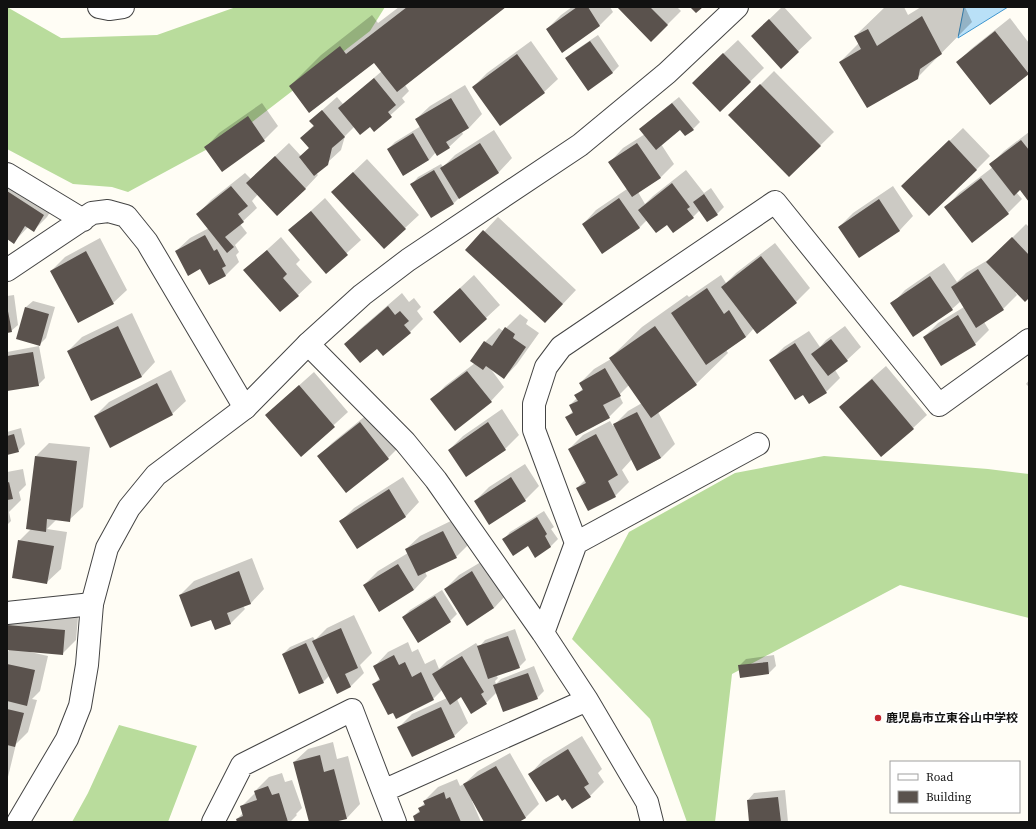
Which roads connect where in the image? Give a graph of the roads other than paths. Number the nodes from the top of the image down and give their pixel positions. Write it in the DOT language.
graph roads {
  1 [pos="99,7"];
  2 [pos="123,7"];
  3 [pos="737,7"];
  4 [pos="7,174"];
  5 [pos="83,220"];
  6 [pos="7,270"];
  7 [pos="1029,340"];
  8 [pos="308,344"];
  9 [pos="245,408"];
  10 [pos="758,444"];
  11 [pos="576,543"];
  12 [pos="92,604"];
  13 [pos="7,612"];
  14 [pos="543,633"];
  15 [pos="588,700"];
  16 [pos="383,791"];
  17 [pos="18,822"];
  18 [pos="213,822"];
  19 [pos="395,822"];
  20 [pos="652,822"];
  1 -- 2 [label="street"];
  3 -- 8 [label="street"];
  4 -- 5 [label="street"];
  5 -- 6 [label="street"];
  5 -- 9 [label="street"];
  7 -- 11 [label="street"];
  8 -- 9 [label="street"];
  8 -- 14 [label="street"];
  9 -- 12 [label="street"];
  10 -- 11 [label="street"];
  11 -- 14 [label="street"];
  12 -- 13 [label="street"];
  12 -- 17 [label="street"];
  14 -- 15 [label="street"];
  15 -- 16 [label="street"];
  15 -- 20 [label="street"];
  16 -- 18 [label="street"];
  16 -- 19 [label="street"];
}
